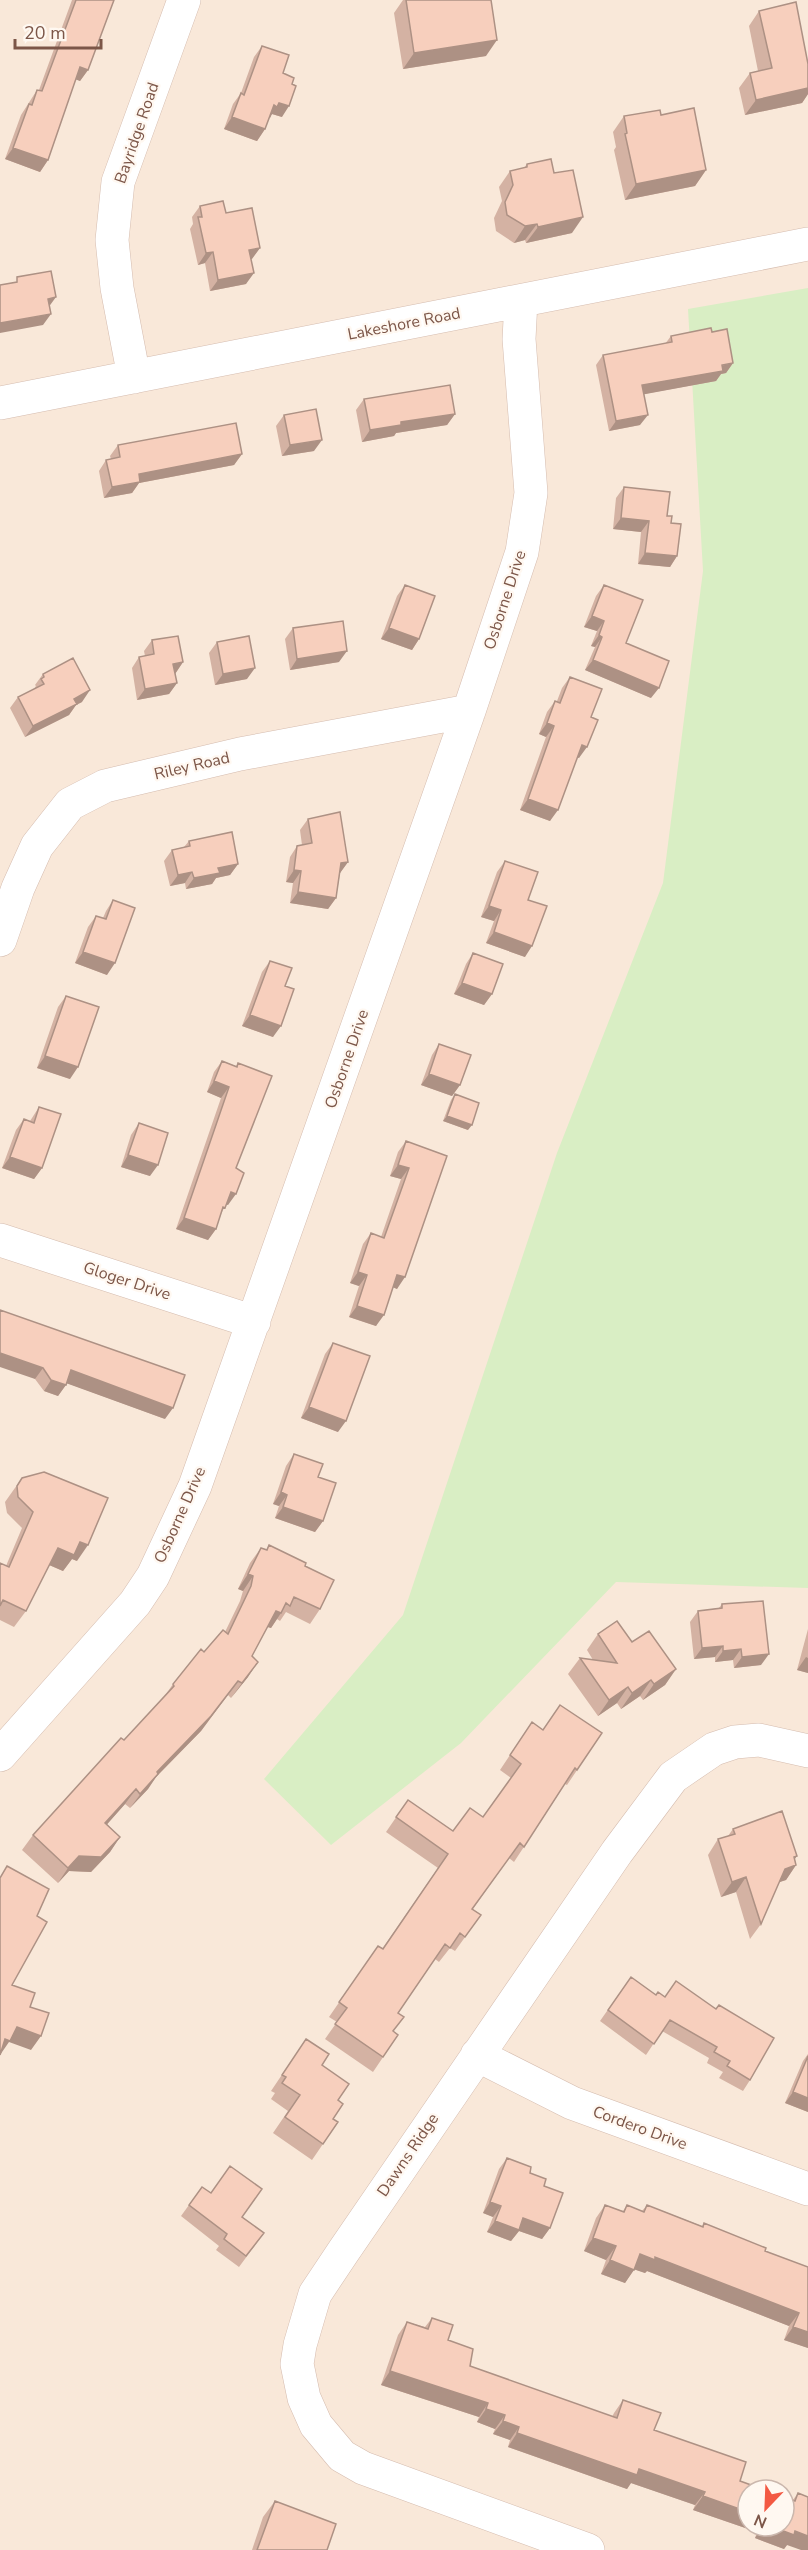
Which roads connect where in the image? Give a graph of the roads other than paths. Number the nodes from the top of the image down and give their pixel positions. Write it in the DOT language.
graph roads {
  1 [pos="184,0"];
  2 [pos="808,244"];
  3 [pos="521,301"];
  4 [pos="134,377"];
  5 [pos="0,403"];
  6 [pos="469,711"];
  7 [pos="0,940"];
  8 [pos="0,1240"];
  9 [pos="254,1322"];
  10 [pos="808,1751"];
  11 [pos="0,1755"];
  12 [pos="477,2055"];
  13 [pos="808,2189"];
  14 [pos="588,2550"];
  1 -- 4 [label="street, Bayridge Road"];
  2 -- 3 [label="street, Lakeshore Road"];
  3 -- 4 [label="street, Lakeshore Road"];
  3 -- 6 [label="street, Osborne Drive"];
  4 -- 5 [label="street, Lakeshore Road"];
  6 -- 7 [label="street, Riley Road"];
  6 -- 9 [label="street, Osborne Drive"];
  8 -- 9 [label="street, Gloger Drive"];
  9 -- 11 [label="street, Osborne Drive"];
  10 -- 12 [label="street, Dawns Ridge"];
  12 -- 13 [label="street, Cordero Drive"];
  12 -- 14 [label="street, Dawns Ridge"];
}
